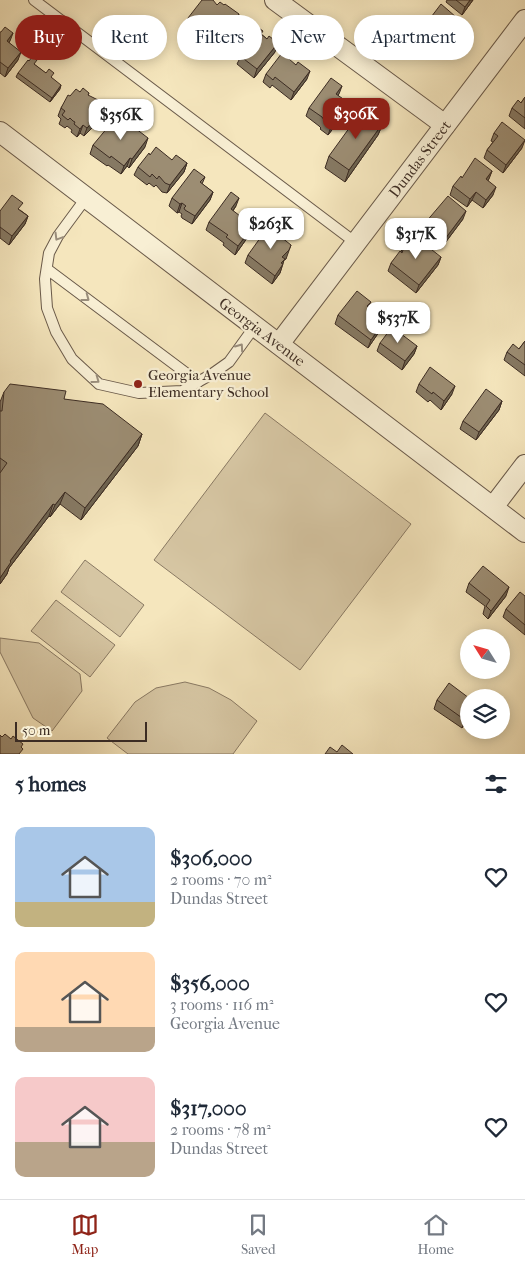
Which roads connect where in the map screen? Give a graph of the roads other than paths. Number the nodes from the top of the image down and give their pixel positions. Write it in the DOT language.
graph roads {
  1 [pos="34,0"];
  2 [pos="275,0"];
  3 [pos="525,20"];
  4 [pos="445,125"];
  5 [pos="0,132"];
  6 [pos="86,198"];
  7 [pos="356,243"];
  8 [pos="46,269"];
  9 [pos="255,326"];
  10 [pos="279,344"];
  11 [pos="198,382"];
  12 [pos="525,465"];
  13 [pos="494,507"];
  14 [pos="525,532"];
  1 -- 7 [label="lane"];
  2 -- 4 [label="street"];
  3 -- 4 [label="street, Dundas Street"];
  4 -- 7 [label="street, Dundas Street"];
  5 -- 6 [label="street, Georgia Avenue"];
  6 -- 8 [label="lane, one-way"];
  6 -- 9 [label="street, Georgia Avenue"];
  7 -- 10 [label="street, Dundas Street"];
  8 -- 11 [label="lane, one-way"];
  8 -- 11 [label="lane, one-way"];
  9 -- 10 [label="street, Georgia Avenue"];
  11 -- 9 [label="lane, one-way"];
  10 -- 13 [label="street, Georgia Avenue"];
  12 -- 13 [label="street"];
  13 -- 14 [label="street, Georgia Avenue"];
}
